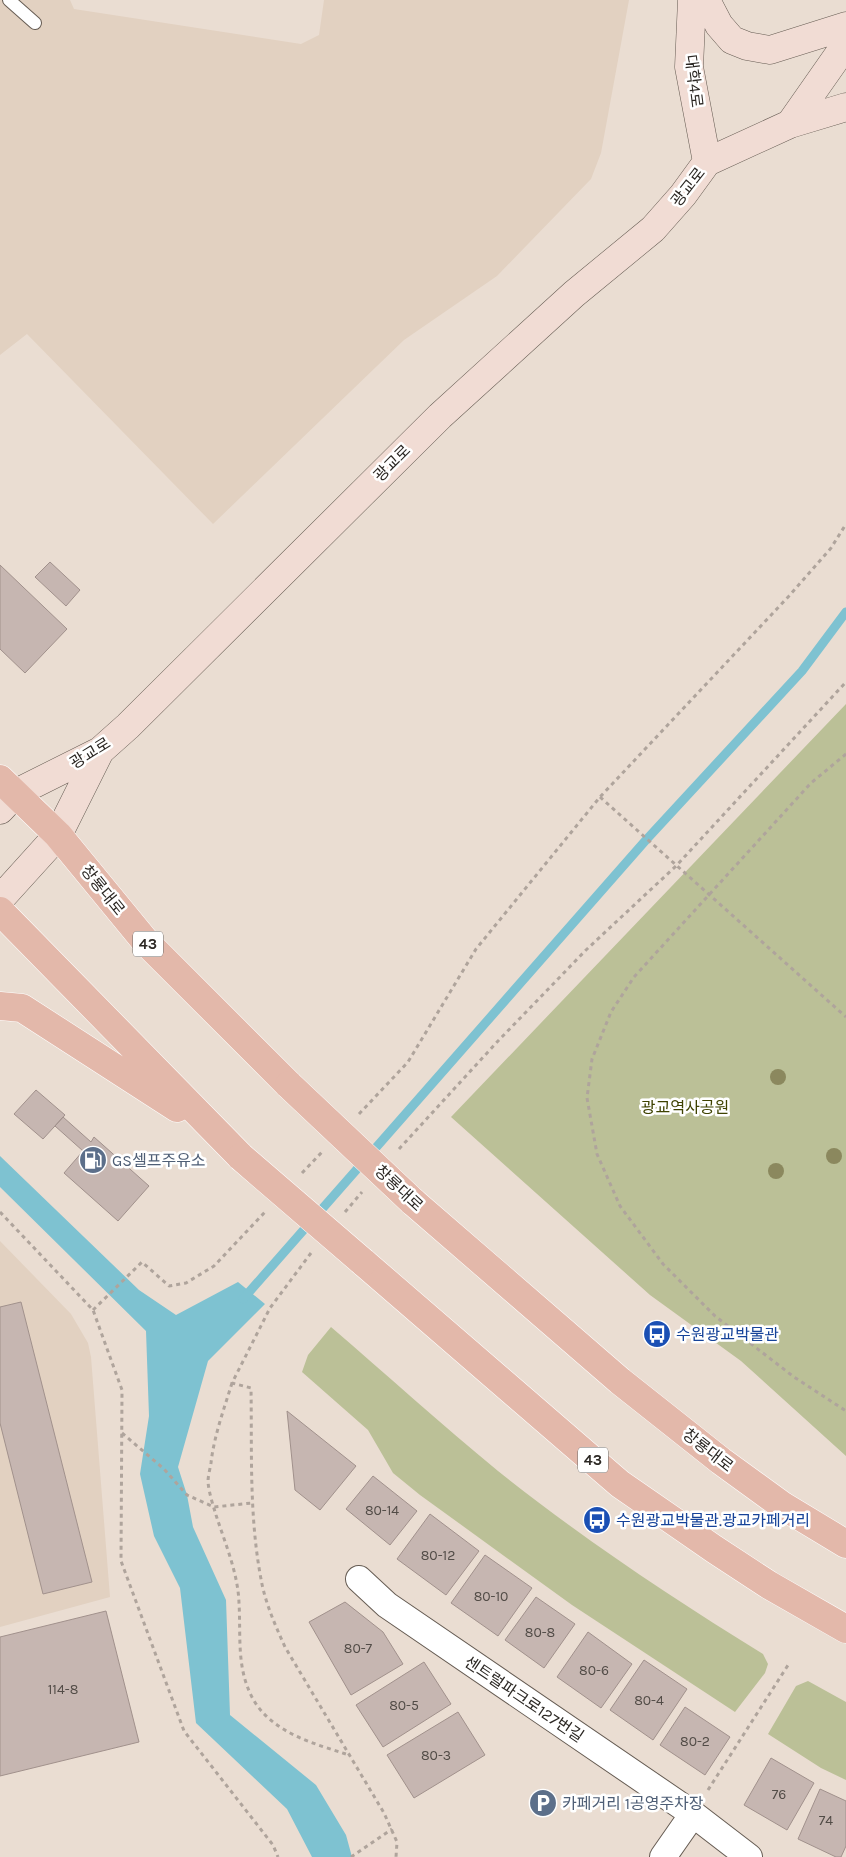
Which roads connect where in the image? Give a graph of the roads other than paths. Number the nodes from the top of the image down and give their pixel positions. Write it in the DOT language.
graph roads {
  1 [pos="9,0"];
  2 [pos="692,0"];
  3 [pos="706,0"];
  4 [pos="36,23"];
  5 [pos="846,26"];
  6 [pos="846,44"];
  7 [pos="846,107"];
  8 [pos="790,124"];
  9 [pos="707,162"];
  10 [pos="100,751"];
  11 [pos="5,794"];
  12 [pos="58,835"];
  13 [pos="0,899"];
  14 [pos="0,911"];
  15 [pos="0,1006"];
  16 [pos="214,1131"];
  17 [pos="846,1544"];
  18 [pos="358,1580"];
  19 [pos="846,1629"];
  20 [pos="693,1814"];
  21 [pos="663,1857"];
  22 [pos="749,1857"];
  1 -- 4 [label="lane"];
  2 -- 9 [label="main road, 대학4로"];
  3 -- 5 [label="main road"];
  6 -- 8 [label="main road"];
  7 -- 8 [label="main road, 광교로"];
  8 -- 9 [label="main road, 광교로"];
  9 -- 10 [label="main road, 광교로"];
  10 -- 11 [label="main road, 광교로"];
  10 -- 12 [label="main road"];
  11 -- 12 [label="main road, 창룡대로 / 43"];
  12 -- 13 [label="main road"];
  12 -- 17 [label="main road, 창룡대로 / 43, bridge"];
  14 -- 16 [label="main road, 43"];
  15 -- 16 [label="main road"];
  16 -- 19 [label="main road, 43, bridge"];
  18 -- 20 [label="street, 센트럴파크로127번길"];
  20 -- 21 [label="street"];
  20 -- 22 [label="street, 센트럴파크로127번길"];
}
